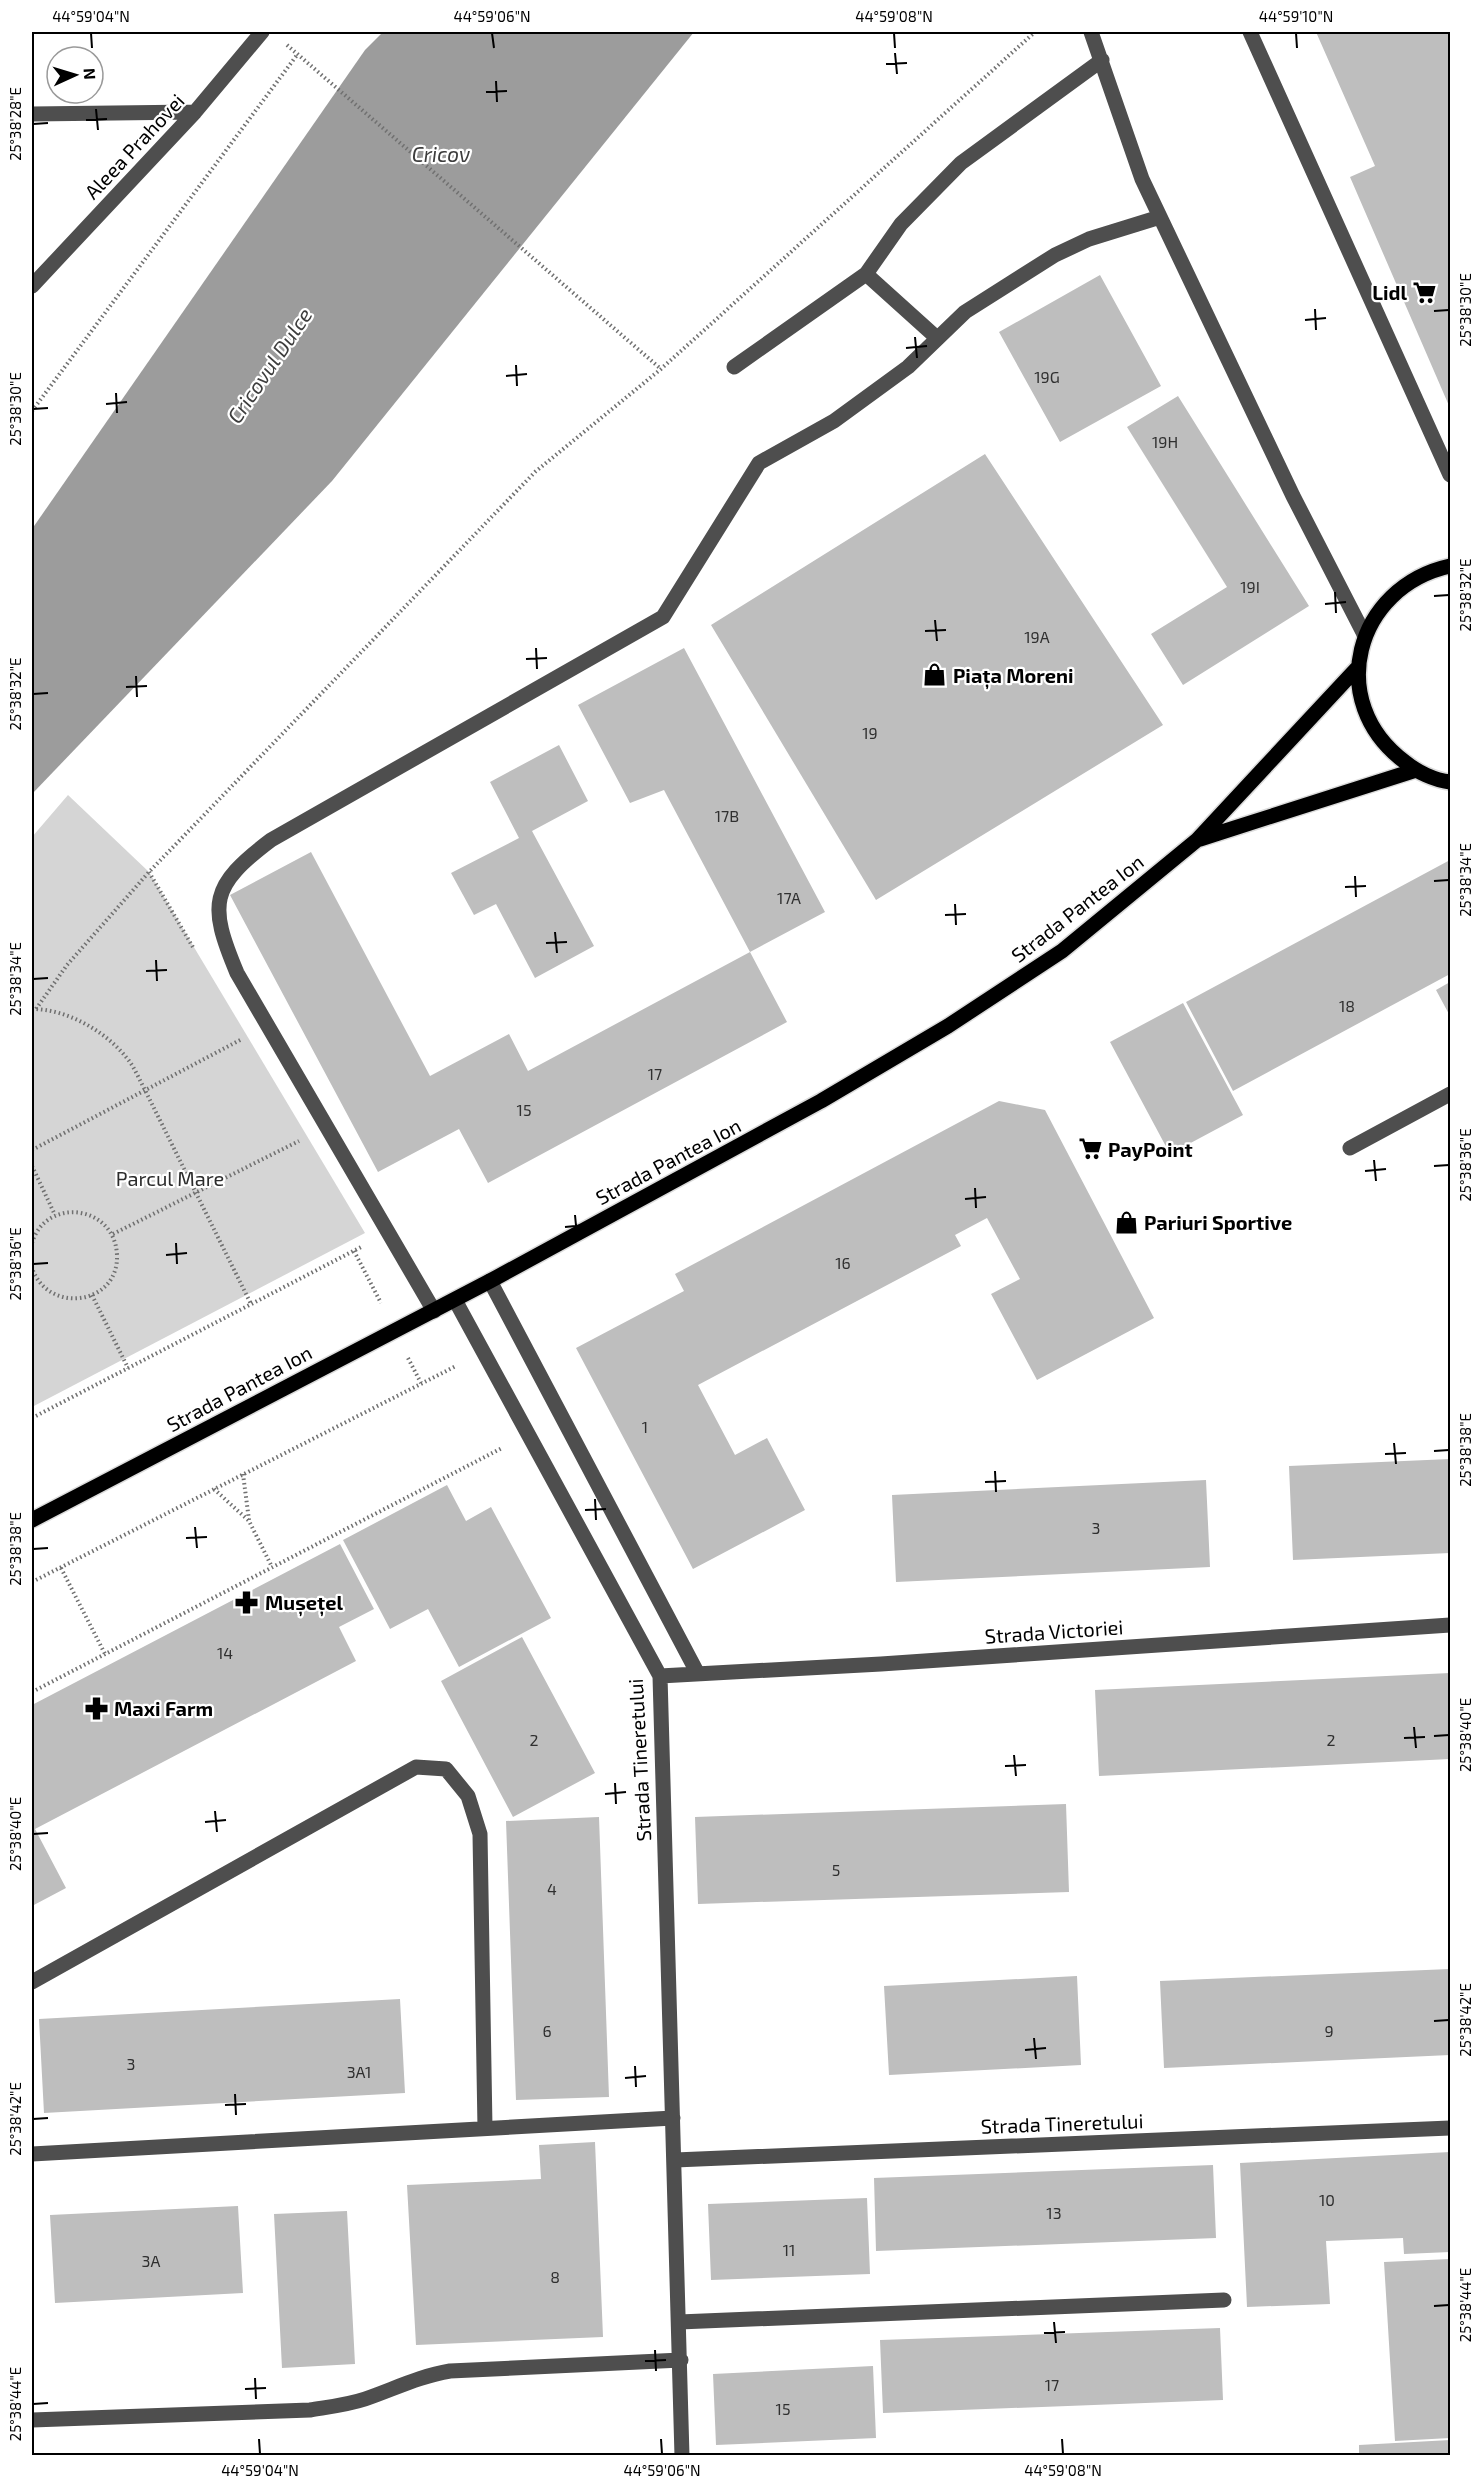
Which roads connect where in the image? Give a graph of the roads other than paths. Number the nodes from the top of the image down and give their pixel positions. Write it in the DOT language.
graph roads {
  1 [pos="262,32"];
  2 [pos="1091,32"];
  3 [pos="1250,32"];
  4 [pos="1102,60"];
  5 [pos="195,112"];
  6 [pos="32,114"];
  7 [pos="1160,217"];
  8 [pos="866,274"];
  9 [pos="32,286"];
  10 [pos="937,338"];
  11 [pos="734,367"];
  12 [pos="1450,475"];
  13 [pos="1450,566"];
  14 [pos="1365,636"];
  15 [pos="1359,666"];
  16 [pos="1416,771"];
  17 [pos="1450,782"];
  18 [pos="1197,840"];
  19 [pos="1450,1094"];
  20 [pos="1350,1148"];
  21 [pos="490,1281"];
  22 [pos="454,1300"];
  23 [pos="434,1311"];
  24 [pos="32,1520"];
  25 [pos="1450,1625"];
  26 [pos="698,1674"];
  27 [pos="660,1676"];
  28 [pos="32,1982"];
  29 [pos="673,2118"];
  30 [pos="485,2128"];
  31 [pos="1450,2128"];
  32 [pos="32,2154"];
  33 [pos="675,2160"];
  34 [pos="1224,2300"];
  35 [pos="679,2322"];
  36 [pos="681,2360"];
  37 [pos="32,2420"];
  38 [pos="682,2456"];
  1 -- 5 [label="street, Aleea Prahovei"];
  2 -- 4 [label="street"];
  3 -- 12 [label="street"];
  4 -- 7 [label="street"];
  4 -- 8 [label="street"];
  5 -- 6 [label="street"];
  5 -- 9 [label="street, Aleea Prahovei"];
  7 -- 10 [label="street"];
  7 -- 14 [label="street"];
  8 -- 10 [label="street"];
  8 -- 11 [label="street"];
  10 -- 23 [label="street"];
  13 -- 14 [label="main road"];
  14 -- 15 [label="main road"];
  15 -- 16 [label="main road"];
  15 -- 18 [label="main road, Strada Pantea Ion"];
  16 -- 17 [label="main road"];
  16 -- 18 [label="main road, Strada Pantea Ion"];
  18 -- 21 [label="main road, Strada Pantea Ion"];
  19 -- 20 [label="street"];
  21 -- 22 [label="main road, Strada Pantea Ion"];
  21 -- 26 [label="street"];
  22 -- 23 [label="main road, Strada Pantea Ion"];
  22 -- 27 [label="street, Strada Tineretului"];
  23 -- 24 [label="main road, Strada Pantea Ion"];
  25 -- 26 [label="street, Strada Victoriei"];
  26 -- 27 [label="street, Strada Victoriei"];
  27 -- 29 [label="street, Strada Tineretului"];
  28 -- 30 [label="street"];
  29 -- 30 [label="street"];
  29 -- 33 [label="street, Strada Tineretului"];
  30 -- 32 [label="street"];
  31 -- 33 [label="street, Strada Tineretului"];
  33 -- 35 [label="street, Strada Tineretului"];
  34 -- 35 [label="street"];
  35 -- 36 [label="street, Strada Tineretului"];
  36 -- 37 [label="street"];
  36 -- 38 [label="street, Strada Tineretului"];
}
